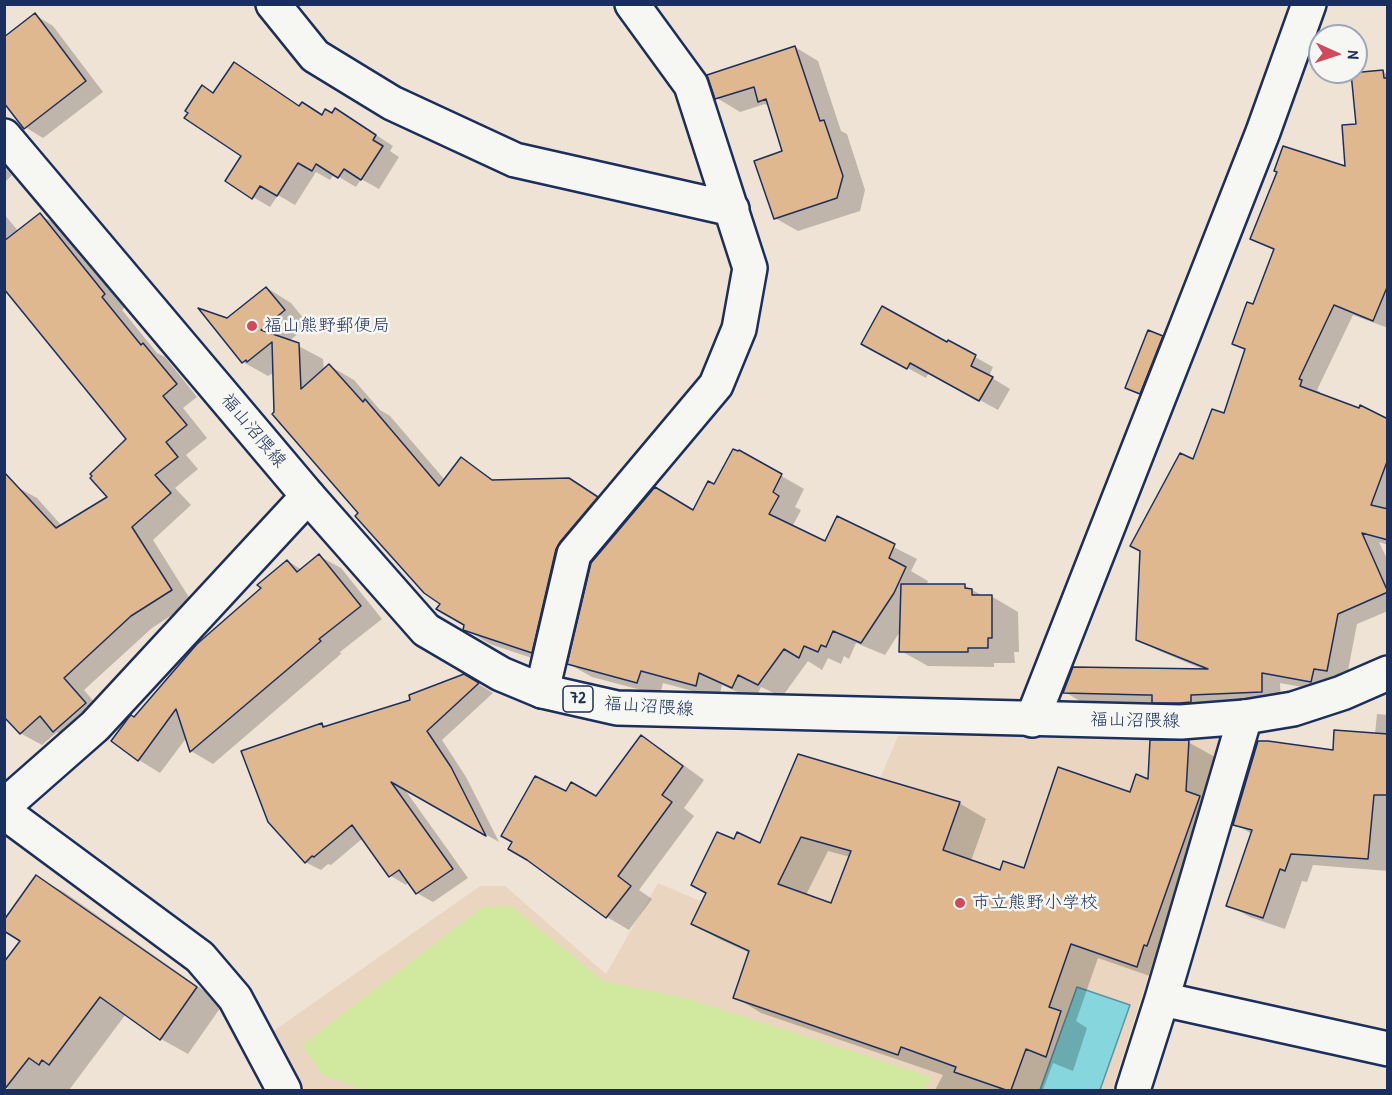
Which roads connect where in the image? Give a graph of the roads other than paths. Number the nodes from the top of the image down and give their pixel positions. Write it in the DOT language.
graph roads {
  1 [pos="273,4"];
  2 [pos="632,4"];
  3 [pos="1310,4"];
  4 [pos="4,136"];
  5 [pos="732,209"];
  6 [pos="308,496"];
  7 [pos="1388,673"];
  8 [pos="542,692"];
  9 [pos="1245,717"];
  10 [pos="1032,720"];
  11 [pos="4,806"];
  12 [pos="4,812"];
  13 [pos="1162,999"];
  14 [pos="1388,1050"];
  15 [pos="284,1090"];
  16 [pos="1133,1090"];
  1 -- 5 [label="street"];
  2 -- 5 [label="street"];
  3 -- 10 [label="street"];
  4 -- 6 [label="street, 福山沼隈線 / 72"];
  5 -- 8 [label="street"];
  6 -- 8 [label="street, 福山沼隈線 / 72"];
  6 -- 11 [label="street"];
  7 -- 9 [label="street, 福山沼隈線 / 72"];
  8 -- 10 [label="street, 福山沼隈線 / 72"];
  9 -- 10 [label="street, 福山沼隈線 / 72"];
  9 -- 13 [label="street"];
  12 -- 15 [label="street"];
  13 -- 14 [label="street"];
  13 -- 16 [label="street"];
}
